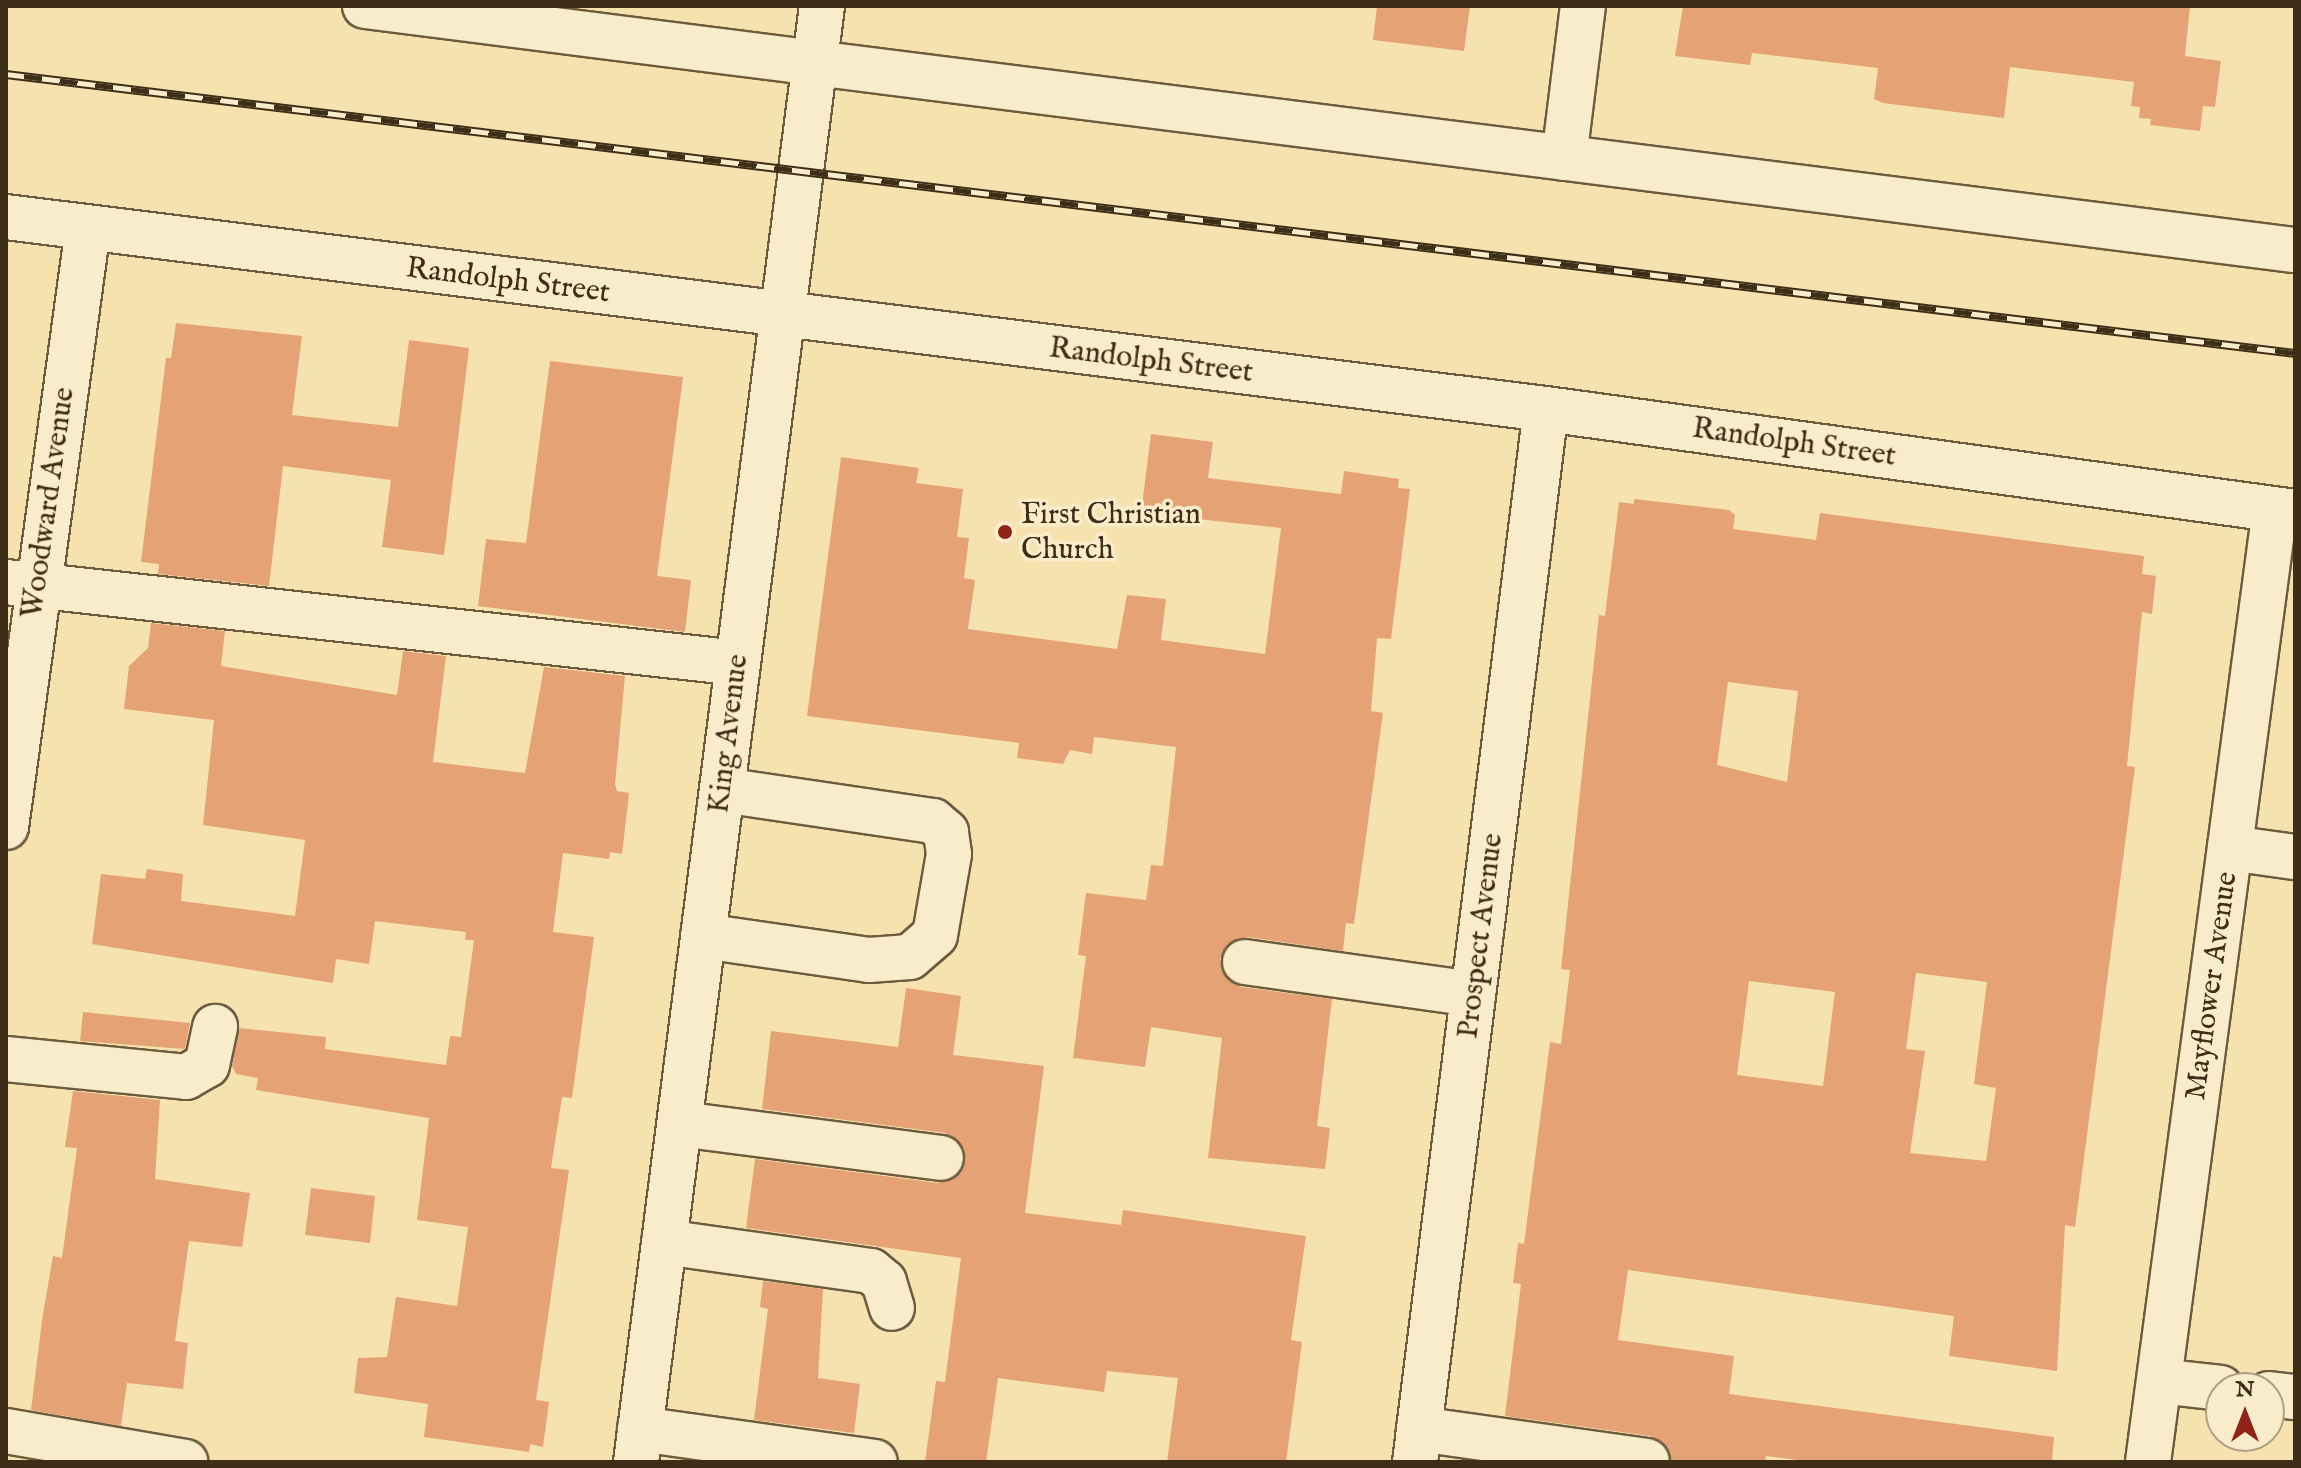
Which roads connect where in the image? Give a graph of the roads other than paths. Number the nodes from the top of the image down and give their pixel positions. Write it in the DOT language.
graph roads {
  1 [pos="365,6"];
  2 [pos="822,6"];
  3 [pos="1583,6"];
  4 [pos="814,62"];
  5 [pos="1564,158"];
  6 [pos="6,217"];
  7 [pos="88,228"];
  8 [pos="2295,250"];
  9 [pos="780,316"];
  10 [pos="1546,409"];
  11 [pos="2285,511"];
  12 [pos="22,585"];
  13 [pos="738,663"];
  14 [pos="722,790"];
  15 [pos="6,827"];
  16 [pos="2230,848"];
  17 [pos="2295,857"];
  18 [pos="703,936"];
  19 [pos="1245,962"];
  20 [pos="1473,994"];
  21 [pos="215,1027"];
  22 [pos="6,1059"];
  23 [pos="680,1124"];
  24 [pos="941,1158"];
  25 [pos="664,1242"];
  26 [pos="892,1308"];
  27 [pos="2159,1381"];
  28 [pos="2205,1386"];
  29 [pos="6,1431"];
  30 [pos="638,1446"];
  31 [pos="1417,1446"];
  32 [pos="1647,1461"];
  33 [pos="185,1462"];
  34 [pos="875,1462"];
  35 [pos="2148,1462"];
  1 -- 4 [label="street"];
  2 -- 4 [label="street, King Avenue"];
  3 -- 5 [label="street"];
  4 -- 5 [label="street"];
  4 -- 9 [label="street, King Avenue"];
  5 -- 8 [label="street"];
  6 -- 7 [label="street, Randolph Street"];
  7 -- 9 [label="street, Randolph Street"];
  7 -- 12 [label="street, Woodward Avenue"];
  9 -- 10 [label="street, Randolph Street"];
  9 -- 13 [label="street, King Avenue"];
  10 -- 11 [label="street, Randolph Street"];
  10 -- 20 [label="street, Prospect Avenue"];
  11 -- 16 [label="street, Mayflower Avenue"];
  12 -- 13 [label="street"];
  12 -- 15 [label="street, Woodward Avenue"];
  13 -- 14 [label="street, King Avenue"];
  14 -- 18 [label="street, King Avenue"];
  14 -- 18 [label="street"];
  16 -- 17 [label="street"];
  16 -- 27 [label="street, Mayflower Avenue"];
  18 -- 23 [label="street, King Avenue"];
  19 -- 20 [label="street"];
  20 -- 31 [label="street, Prospect Avenue"];
  21 -- 22 [label="street"];
  23 -- 24 [label="street"];
  23 -- 25 [label="street, King Avenue"];
  25 -- 26 [label="street"];
  25 -- 30 [label="street, King Avenue"];
  27 -- 28 [label="street"];
  27 -- 35 [label="street, Mayflower Avenue"];
  29 -- 33 [label="street"];
  30 -- 34 [label="street"];
  31 -- 32 [label="street"];
}
